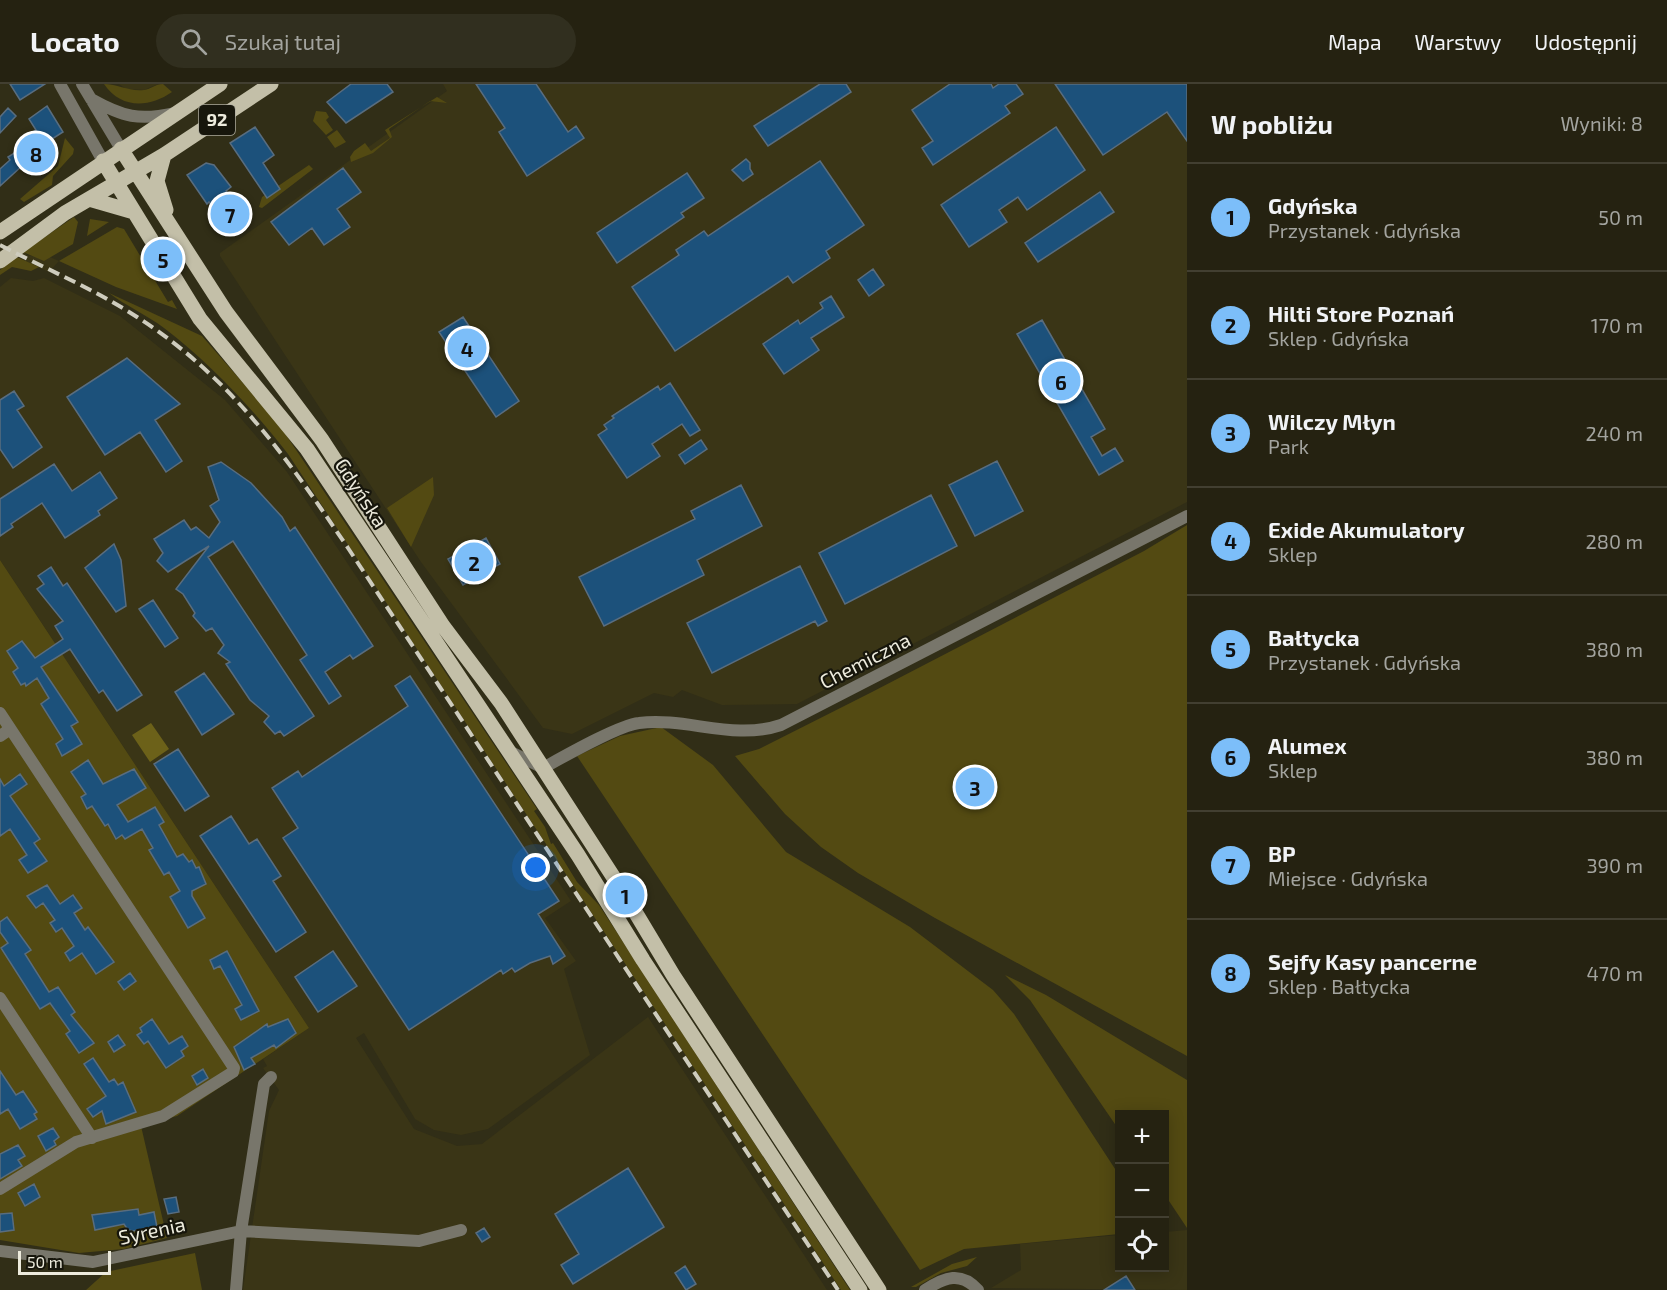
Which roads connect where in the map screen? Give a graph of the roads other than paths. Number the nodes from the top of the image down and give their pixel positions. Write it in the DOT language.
graph roads {
  1 [pos="60,84"];
  2 [pos="82,84"];
  3 [pos="220,84"];
  4 [pos="271,84"];
  5 [pos="92,99"];
  6 [pos="179,112"];
  7 [pos="121,149"];
  8 [pos="164,155"];
  9 [pos="103,161"];
  10 [pos="135,172"];
  11 [pos="117,183"];
  12 [pos="89,199"];
  13 [pos="134,212"];
  14 [pos="0,232"];
  15 [pos="184,247"];
  16 [pos="0,261"];
  17 [pos="1187,516"];
  18 [pos="0,713"];
  19 [pos="5,732"];
  20 [pos="504,749"];
  21 [pos="543,768"];
  22 [pos="537,796"];
  23 [pos="0,998"];
  24 [pos="271,1077"];
  25 [pos="92,1138"];
  26 [pos="0,1190"];
  27 [pos="461,1230"];
  28 [pos="241,1231"];
  29 [pos="0,1251"];
  30 [pos="876,1285"];
  31 [pos="236,1290"];
  32 [pos="860,1290"];
  33 [pos="888,1290"];
  34 [pos="925,1290"];
  35 [pos="978,1290"];
  1 -- 9 [label="street, Gdyńska"];
  2 -- 5 [label="street, Gdyńska"];
  3 -- 6 [label="main road, 92"];
  4 -- 8 [label="main road, 92"];
  5 -- 6 [label="street"];
  5 -- 7 [label="street, Gdyńska"];
  6 -- 7 [label="main road, 92"];
  7 -- 9 [label="main road, 92"];
  7 -- 10 [label="main road, Gdyńska"];
  8 -- 10 [label="main road, 92"];
  8 -- 15 [label="main road, Gdyńska"];
  9 -- 11 [label="main road, Gdyńska"];
  9 -- 14 [label="main road, 92"];
  10 -- 11 [label="main road, 92"];
  10 -- 15 [label="main road, Gdyńska"];
  11 -- 12 [label="main road, 92"];
  11 -- 13 [label="main road, Gdyńska"];
  12 -- 13 [label="main road"];
  12 -- 16 [label="main road, 92"];
  13 -- 20 [label="main road, Gdyńska"];
  15 -- 21 [label="main road, Gdyńska"];
  17 -- 21 [label="street, Chemiczna"];
  18 -- 19 [label="street"];
  19 -- 25 [label="street"];
  20 -- 21 [label="street"];
  20 -- 22 [label="main road, Gdyńska"];
  21 -- 22 [label="street"];
  21 -- 30 [label="main road, Gdyńska"];
  22 -- 32 [label="main road, Gdyńska"];
  23 -- 25 [label="street"];
  24 -- 28 [label="street"];
  25 -- 26 [label="street"];
  27 -- 28 [label="street, Syrenia"];
  28 -- 29 [label="street, Syrenia"];
  28 -- 31 [label="street"];
  30 -- 33 [label="street"];
  34 -- 35 [label="street"];
}
